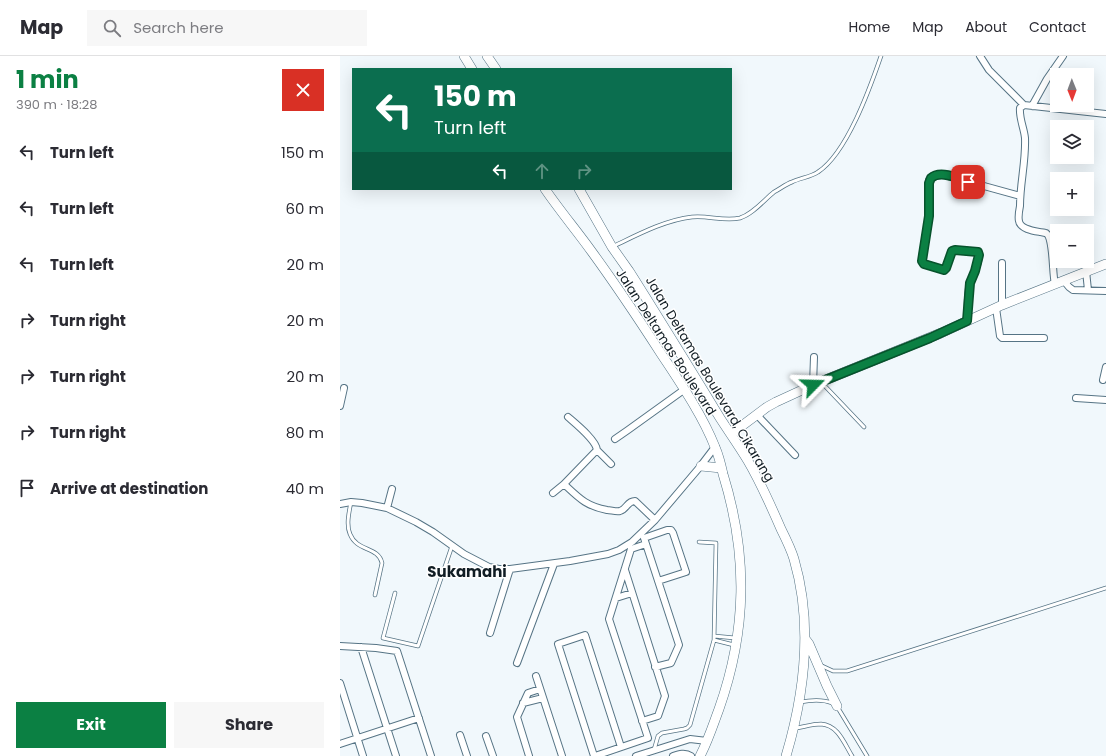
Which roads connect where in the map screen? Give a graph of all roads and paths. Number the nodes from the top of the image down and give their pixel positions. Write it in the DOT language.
graph roads {
  1 [pos="464,56"];
  2 [pos="487,56"];
  3 [pos="881,56"];
  4 [pos="980,56"];
  5 [pos="1063,56"];
  6 [pos="471,68"];
  7 [pos="495,68"];
  8 [pos="1024,105"];
  9 [pos="1032,106"];
  10 [pos="1106,114"];
  11 [pos="547,190"];
  12 [pos="580,190"];
  13 [pos="1020,196"];
  14 [pos="612,247"];
  15 [pos="1002,263"];
  16 [pos="1106,264"];
  17 [pos="1086,271"];
  18 [pos="1060,282"];
  19 [pos="1088,290"];
  20 [pos="1106,291"];
  21 [pos="999,306"];
  22 [pos="967,321"];
  23 [pos="1044,338"];
  24 [pos="814,357"];
  25 [pos="1106,367"];
  26 [pos="1103,380"];
  27 [pos="817,383"];
  28 [pos="344,388"];
  29 [pos="684,389"];
  30 [pos="1076,398"];
  31 [pos="1106,400"];
  32 [pos="340,406"];
  33 [pos="757,415"];
  34 [pos="568,417"];
  35 [pos="864,427"];
  36 [pos="731,434"];
  37 [pos="615,439"];
  38 [pos="715,447"];
  39 [pos="597,450"];
  40 [pos="795,455"];
  41 [pos="611,464"];
  42 [pos="701,466"];
  43 [pos="722,468"];
  44 [pos="564,484"];
  45 [pos="392,489"];
  46 [pos="553,493"];
  47 [pos="351,502"];
  48 [pos="340,504"];
  49 [pos="387,508"];
  50 [pos="655,520"];
  51 [pos="699,542"];
  52 [pos="646,544"];
  53 [pos="452,546"];
  54 [pos="554,564"];
  55 [pos="510,569"];
  56 [pos="625,570"];
  57 [pos="658,581"];
  58 [pos="1106,588"];
  59 [pos="395,593"];
  60 [pos="632,593"];
  61 [pos="375,595"];
  62 [pos="616,598"];
  63 [pos="490,634"];
  64 [pos="714,636"];
  65 [pos="714,640"];
  66 [pos="806,640"];
  67 [pos="737,642"];
  68 [pos="340,646"];
  69 [pos="361,647"];
  70 [pos="516,663"];
  71 [pos="818,664"];
  72 [pos="656,667"];
  73 [pos="536,676"];
  74 [pos="340,683"];
  75 [pos="540,689"];
  76 [pos="543,698"];
  77 [pos="799,702"];
  78 [pos="523,703"];
  79 [pos="837,706"];
  80 [pos="419,718"];
  81 [pos="642,720"];
  82 [pos="794,728"];
  83 [pos="387,729"];
  84 [pos="460,735"];
  85 [pos="486,736"];
  86 [pos="358,739"];
  87 [pos="707,742"];
  88 [pos="340,744"];
  89 [pos="621,747"];
  90 [pos="654,750"];
  91 [pos="363,756"];
  92 [pos="396,756"];
  93 [pos="431,756"];
  94 [pos="467,756"];
  95 [pos="493,756"];
  96 [pos="529,756"];
  97 [pos="562,756"];
  98 [pos="594,756"];
  99 [pos="636,756"];
  100 [pos="673,756"];
  101 [pos="691,756"];
  102 [pos="700,756"];
  103 [pos="786,756"];
  104 [pos="852,756"];
  105 [pos="867,756"];
  1 -- 6 [label="street"];
  2 -- 7 [label="street"];
  3 -- 14 [label="lane"];
  4 -- 8 [label="street"];
  5 -- 9 [label="street"];
  8 -- 9 [label="street"];
  8 -- 13 [label="street"];
  9 -- 10 [label="street"];
  11 -- 29 [label="street, Jalan Deltamas Boulevard"];
  12 -- 14 [label="street, Jalan Deltamas Boulevard, Cikarang"];
  13 -- 18 [label="street"];
  13 -- 22 [label="street"];
  14 -- 36 [label="street, Jalan Deltamas Boulevard, Cikarang"];
  15 -- 21 [label="street"];
  16 -- 17 [label="street"];
  17 -- 18 [label="street"];
  17 -- 19 [label="street"];
  18 -- 19 [label="street"];
  18 -- 21 [label="street"];
  19 -- 20 [label="street"];
  21 -- 22 [label="street"];
  21 -- 23 [label="street"];
  22 -- 27 [label="street"];
  24 -- 27 [label="street"];
  25 -- 26 [label="street"];
  27 -- 33 [label="street"];
  27 -- 35 [label="lane"];
  28 -- 32 [label="street"];
  29 -- 37 [label="street"];
  29 -- 38 [label="street, Jalan Deltamas Boulevard"];
  30 -- 31 [label="street"];
  33 -- 36 [label="street"];
  33 -- 40 [label="street"];
  34 -- 39 [label="street"];
  36 -- 66 [label="street, Jalan Deltamas Boulevard, Cikarang"];
  38 -- 42 [label="street"];
  38 -- 43 [label="street, Jalan Deltamas Boulevard"];
  39 -- 41 [label="street"];
  39 -- 44 [label="street"];
  42 -- 43 [label="street"];
  42 -- 50 [label="street"];
  43 -- 67 [label="street, Jalan Deltamas Boulevard"];
  44 -- 46 [label="street"];
  44 -- 50 [label="street"];
  45 -- 49 [label="street"];
  47 -- 48 [label="street"];
  47 -- 49 [label="street"];
  47 -- 61 [label="lane"];
  49 -- 53 [label="street"];
  50 -- 54 [label="street"];
  51 -- 64 [label="lane"];
  52 -- 56 [label="street"];
  52 -- 57 [label="street"];
  52 -- 57 [label="street"];
  53 -- 55 [label="street"];
  53 -- 59 [label="lane"];
  54 -- 55 [label="street"];
  54 -- 70 [label="street"];
  55 -- 63 [label="street"];
  56 -- 60 [label="street"];
  56 -- 62 [label="street"];
  57 -- 72 [label="street"];
  58 -- 71 [label="lane"];
  60 -- 62 [label="street"];
  60 -- 72 [label="street"];
  62 -- 81 [label="street"];
  64 -- 65 [label="lane"];
  64 -- 67 [label="lane"];
  65 -- 67 [label="lane"];
  65 -- 90 [label="lane"];
  66 -- 71 [label="street"];
  66 -- 77 [label="street, Jalan Deltamas Boulevard, Cikarang"];
  67 -- 87 [label="street, Jalan Deltamas Boulevard"];
  68 -- 69 [label="street"];
  69 -- 80 [label="street"];
  69 -- 83 [label="street"];
  71 -- 79 [label="street"];
  72 -- 81 [label="street"];
  73 -- 75 [label="street"];
  74 -- 86 [label="street"];
  75 -- 76 [label="street"];
  75 -- 78 [label="street"];
  76 -- 78 [label="street"];
  76 -- 97 [label="street"];
  77 -- 79 [label="lane"];
  77 -- 82 [label="street, Jalan Deltamas Boulevard, Cikarang"];
  78 -- 96 [label="street"];
  79 -- 105 [label="lane"];
  80 -- 83 [label="street"];
  80 -- 93 [label="street"];
  81 -- 89 [label="street"];
  82 -- 103 [label="street, Jalan Deltamas Boulevard, Cikarang"];
  82 -- 104 [label="lane"];
  83 -- 86 [label="street"];
  83 -- 92 [label="street"];
  84 -- 94 [label="street"];
  85 -- 95 [label="street"];
  86 -- 88 [label="street"];
  86 -- 91 [label="street"];
  87 -- 90 [label="street"];
  87 -- 102 [label="street, Jalan Deltamas Boulevard"];
  89 -- 98 [label="street"];
  89 -- 98 [label="street"];
  90 -- 99 [label="street"];
  100 -- 101 [label="street"];
}
